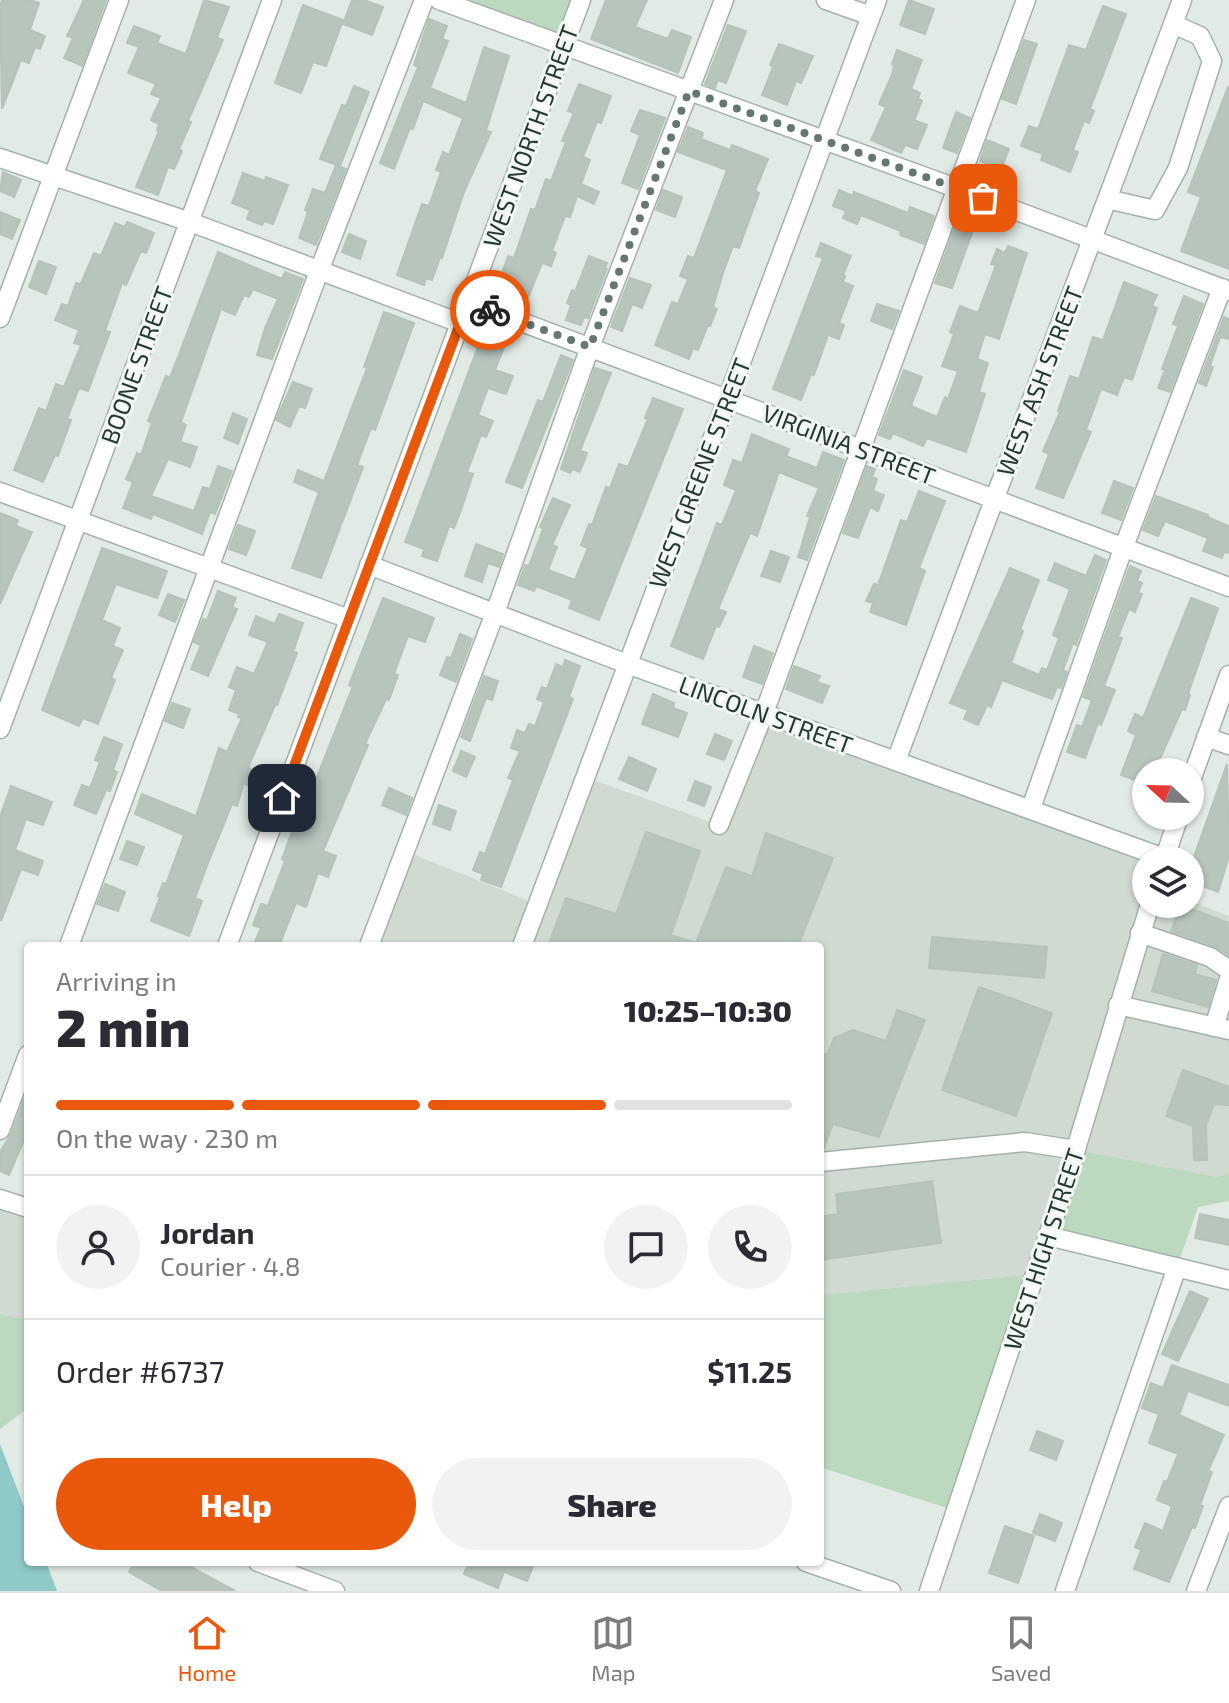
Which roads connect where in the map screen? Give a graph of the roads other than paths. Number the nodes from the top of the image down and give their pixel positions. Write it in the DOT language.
graph roads {
  1 [pos="119,0"];
  2 [pos="272,0"];
  3 [pos="424,0"];
  4 [pos="439,0"];
  5 [pos="581,0"];
  6 [pos="724,0"];
  7 [pos="826,0"];
  8 [pos="1026,0"];
  9 [pos="1182,0"];
  10 [pos="874,8"];
  11 [pos="1173,24"];
  12 [pos="564,45"];
  13 [pos="689,91"];
  14 [pos="824,142"];
  15 [pos="0,158"];
  16 [pos="53,178"];
  17 [pos="956,188"];
  18 [pos="1107,199"];
  19 [pos="190,222"];
  20 [pos="1092,240"];
  21 [pos="319,271"];
  22 [pos="1225,290"];
  23 [pos="468,302"];
  24 [pos="0,318"];
  25 [pos="460,323"];
  26 [pos="590,347"];
  27 [pos="727,398"];
  28 [pos="861,449"];
  29 [pos="0,492"];
  30 [pos="995,499"];
  31 [pos="78,520"];
  32 [pos="1123,549"];
  33 [pos="369,565"];
  34 [pos="209,569"];
  35 [pos="1229,587"];
  36 [pos="495,613"];
  37 [pos="349,619"];
  38 [pos="627,664"];
  39 [pos="1229,675"];
  40 [pos="764,713"];
  41 [pos="0,729"];
  42 [pos="1206,737"];
  43 [pos="1229,745"];
  44 [pos="1199,758"];
  45 [pos="896,761"];
  46 [pos="1031,808"];
  47 [pos="719,825"];
  48 [pos="1132,847"];
  49 [pos="1145,918"];
  50 [pos="1140,933"];
  51 [pos="70,942"];
  52 [pos="228,942"];
  53 [pos="371,942"];
  54 [pos="523,942"];
  55 [pos="1229,970"];
  56 [pos="1229,979"];
  57 [pos="1118,1005"];
  58 [pos="1222,1028"];
  59 [pos="24,1066"];
  60 [pos="0,1130"];
  61 [pos="1076,1150"];
  62 [pos="824,1162"];
  63 [pos="0,1199"];
  64 [pos="24,1207"];
  65 [pos="1048,1236"];
  66 [pos="1177,1267"];
  67 [pos="1229,1280"];
  68 [pos="1229,1506"];
  69 [pos="1222,1543"];
  70 [pos="269,1566"];
  71 [pos="818,1566"];
  72 [pos="335,1591"];
  73 [pos="891,1591"];
  74 [pos="929,1591"];
  75 [pos="1065,1591"];
  76 [pos="1196,1591"];
  1 -- 16 [label="street"];
  2 -- 19 [label="street, BOONE STREET"];
  3 -- 21 [label="street"];
  4 -- 12 [label="street"];
  5 -- 12 [label="street, WEST NORTH STREET"];
  6 -- 13 [label="street"];
  7 -- 10 [label="street"];
  8 -- 17 [label="street"];
  9 -- 11 [label="street, WEST ASH STREET"];
  10 -- 14 [label="street, WEST GREENE STREET"];
  11 -- 18 [label="street, WEST ASH STREET"];
  11 -- 18 [label="street"];
  12 -- 13 [label="street"];
  12 -- 23 [label="street, WEST NORTH STREET"];
  13 -- 14 [label="street"];
  13 -- 26 [label="street"];
  14 -- 17 [label="street"];
  14 -- 27 [label="street, WEST GREENE STREET"];
  15 -- 16 [label="street"];
  16 -- 19 [label="street"];
  16 -- 24 [label="street"];
  17 -- 20 [label="street"];
  17 -- 28 [label="street"];
  18 -- 20 [label="street, WEST ASH STREET"];
  19 -- 21 [label="street"];
  19 -- 31 [label="street, BOONE STREET"];
  20 -- 22 [label="street"];
  20 -- 30 [label="street, WEST ASH STREET"];
  21 -- 25 [label="street"];
  21 -- 34 [label="street"];
  22 -- 32 [label="street"];
  23 -- 25 [label="street, WEST NORTH STREET"];
  23 -- 26 [label="street, VIRGINIA STREET"];
  25 -- 33 [label="street, WEST NORTH STREET"];
  26 -- 27 [label="street, VIRGINIA STREET"];
  26 -- 36 [label="street"];
  27 -- 28 [label="street, VIRGINIA STREET"];
  27 -- 38 [label="street, WEST GREENE STREET"];
  28 -- 30 [label="street, VIRGINIA STREET"];
  28 -- 40 [label="street"];
  29 -- 31 [label="street"];
  30 -- 32 [label="street, VIRGINIA STREET"];
  30 -- 45 [label="street, WEST ASH STREET"];
  31 -- 34 [label="street"];
  31 -- 41 [label="street, BOONE STREET"];
  32 -- 35 [label="street, VIRGINIA STREET"];
  32 -- 46 [label="street"];
  33 -- 36 [label="street, LINCOLN STREET"];
  33 -- 37 [label="street, WEST NORTH STREET"];
  34 -- 37 [label="street"];
  34 -- 51 [label="street"];
  36 -- 38 [label="street, LINCOLN STREET"];
  36 -- 53 [label="street"];
  37 -- 52 [label="street, WEST NORTH STREET"];
  38 -- 40 [label="street, LINCOLN STREET"];
  38 -- 54 [label="street, WEST GREENE STREET"];
  39 -- 42 [label="street"];
  40 -- 45 [label="street, LINCOLN STREET"];
  40 -- 47 [label="street"];
  42 -- 43 [label="street"];
  42 -- 44 [label="street"];
  45 -- 46 [label="street, LINCOLN STREET"];
  46 -- 48 [label="street, LINCOLN STREET"];
  49 -- 50 [label="street, WEST HIGH STREET"];
  50 -- 55 [label="street"];
  50 -- 57 [label="street, WEST HIGH STREET"];
  56 -- 58 [label="street"];
  57 -- 58 [label="street"];
  57 -- 61 [label="street, WEST HIGH STREET"];
  59 -- 60 [label="street"];
  61 -- 62 [label="street"];
  61 -- 65 [label="street, WEST HIGH STREET"];
  63 -- 64 [label="street"];
  65 -- 66 [label="street"];
  65 -- 74 [label="street, WEST HIGH STREET"];
  66 -- 67 [label="street"];
  66 -- 75 [label="street"];
  68 -- 69 [label="street"];
  69 -- 76 [label="street"];
  70 -- 72 [label="street"];
  71 -- 73 [label="street"];
}
